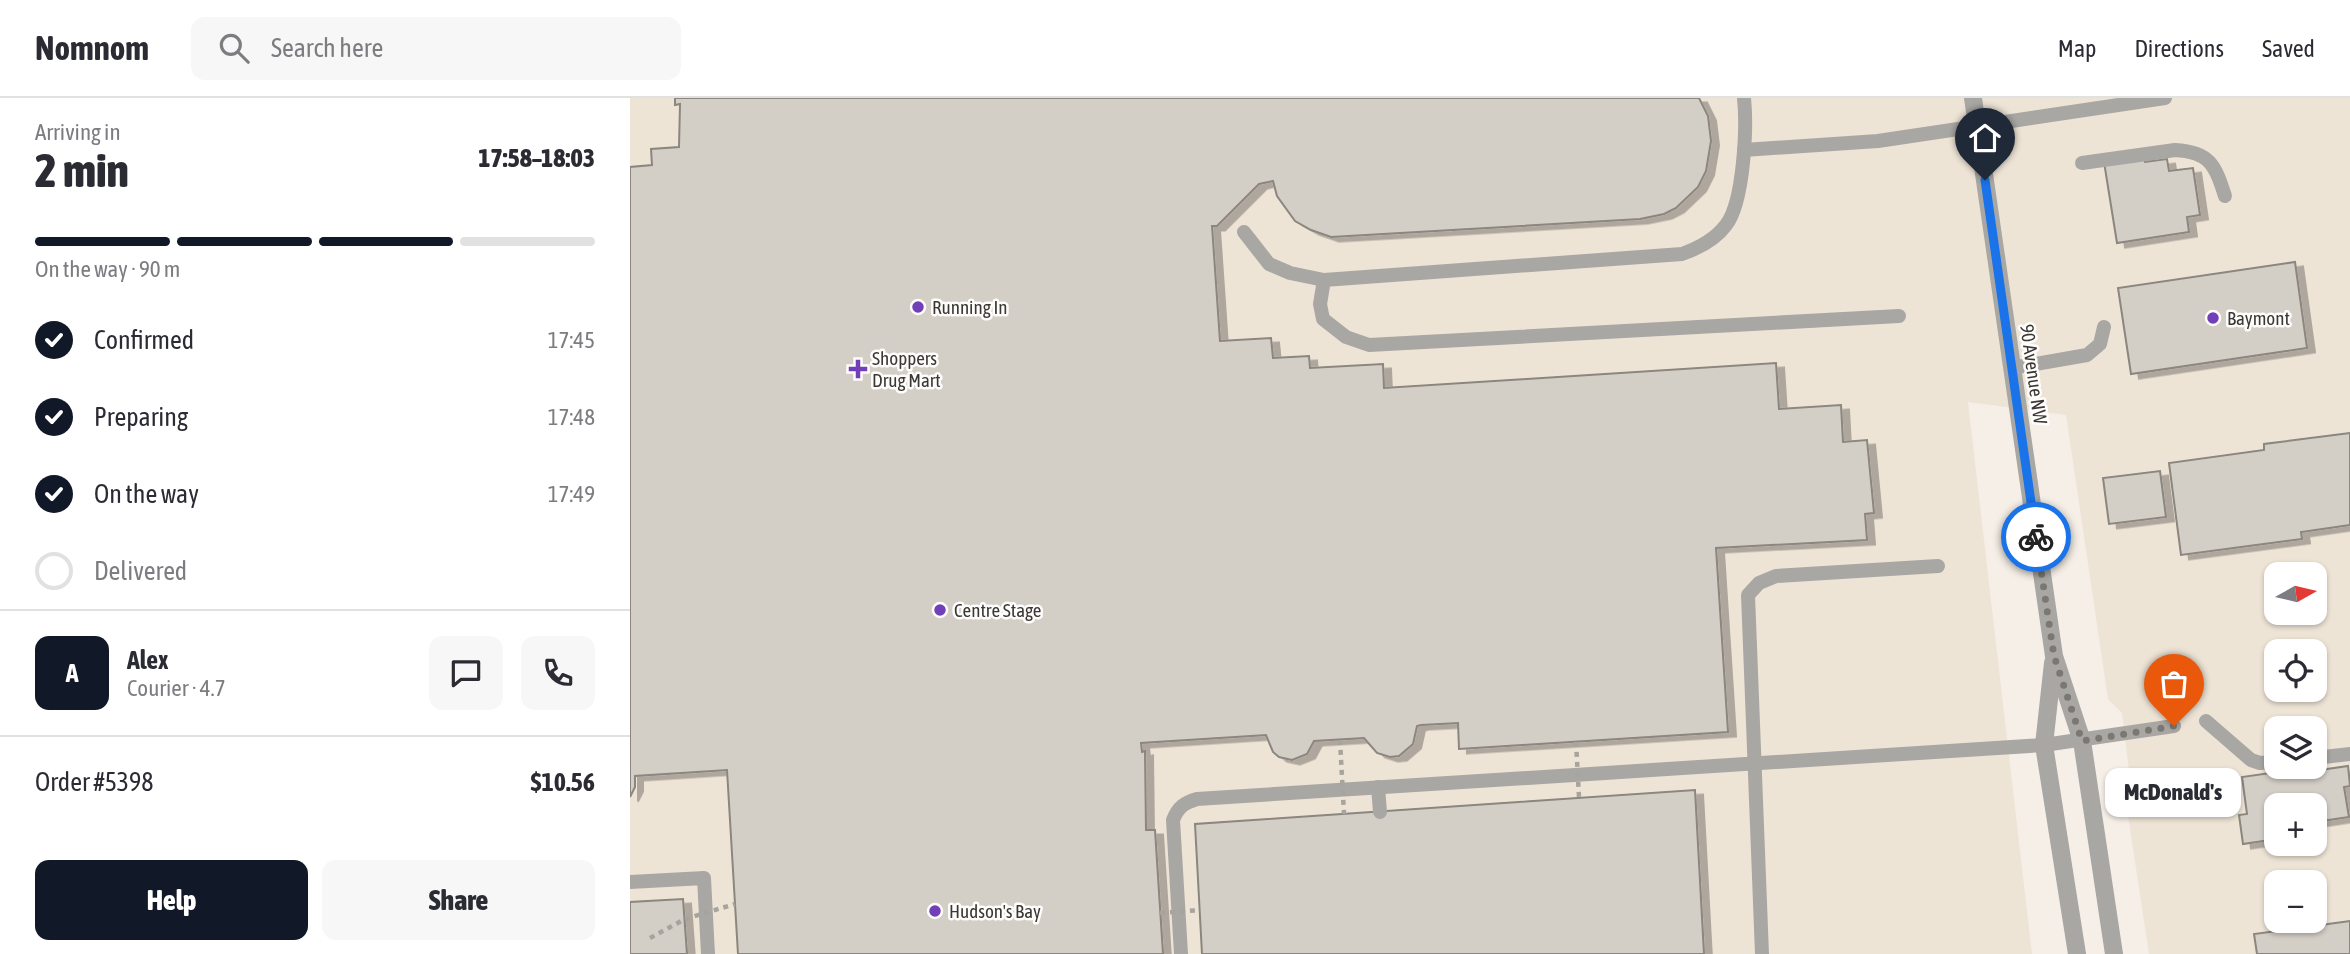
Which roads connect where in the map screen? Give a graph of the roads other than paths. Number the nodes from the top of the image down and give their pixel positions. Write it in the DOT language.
graph roads {
  1 [pos="1744,98"];
  2 [pos="1973,98"];
  3 [pos="2165,98"];
  4 [pos="2122,102"];
  5 [pos="1977,126"];
  6 [pos="1745,150"];
  7 [pos="2082,163"];
  8 [pos="2225,196"];
  9 [pos="1244,232"];
  10 [pos="1324,279"];
  11 [pos="1899,316"];
  12 [pos="2104,327"];
  13 [pos="2012,368"];
  14 [pos="1938,566"];
  15 [pos="2054,656"];
  16 [pos="2206,721"];
  17 [pos="2174,726"];
  18 [pos="2082,741"];
  19 [pos="2045,745"];
  20 [pos="2350,754"];
  21 [pos="2327,757"];
  22 [pos="1754,763"];
  23 [pos="2264,763"];
  24 [pos="1378,787"];
  25 [pos="1380,812"];
  26 [pos="630,882"];
  27 [pos="708,954"];
  28 [pos="1181,954"];
  29 [pos="1762,954"];
  30 [pos="2077,954"];
  31 [pos="2114,954"];
  1 -- 6 [label="lane"];
  2 -- 5 [label="street, 90 Avenue NW"];
  3 -- 4 [label="lane"];
  4 -- 5 [label="lane"];
  5 -- 6 [label="lane"];
  5 -- 13 [label="street, 90 Avenue NW"];
  6 -- 10 [label="lane"];
  7 -- 8 [label="lane"];
  9 -- 10 [label="lane"];
  10 -- 11 [label="lane"];
  12 -- 13 [label="lane"];
  13 -- 15 [label="street, 90 Avenue NW"];
  14 -- 22 [label="lane"];
  15 -- 18 [label="street, 90 Avenue NW"];
  15 -- 19 [label="street, 90 Avenue NW"];
  16 -- 23 [label="lane"];
  17 -- 18 [label="lane"];
  18 -- 19 [label="lane"];
  18 -- 31 [label="street, 90 Avenue NW"];
  19 -- 22 [label="lane"];
  19 -- 30 [label="street, 90 Avenue NW"];
  20 -- 21 [label="lane"];
  22 -- 24 [label="lane"];
  22 -- 29 [label="lane"];
  24 -- 25 [label="lane"];
  24 -- 28 [label="lane"];
  26 -- 27 [label="lane"];
}
